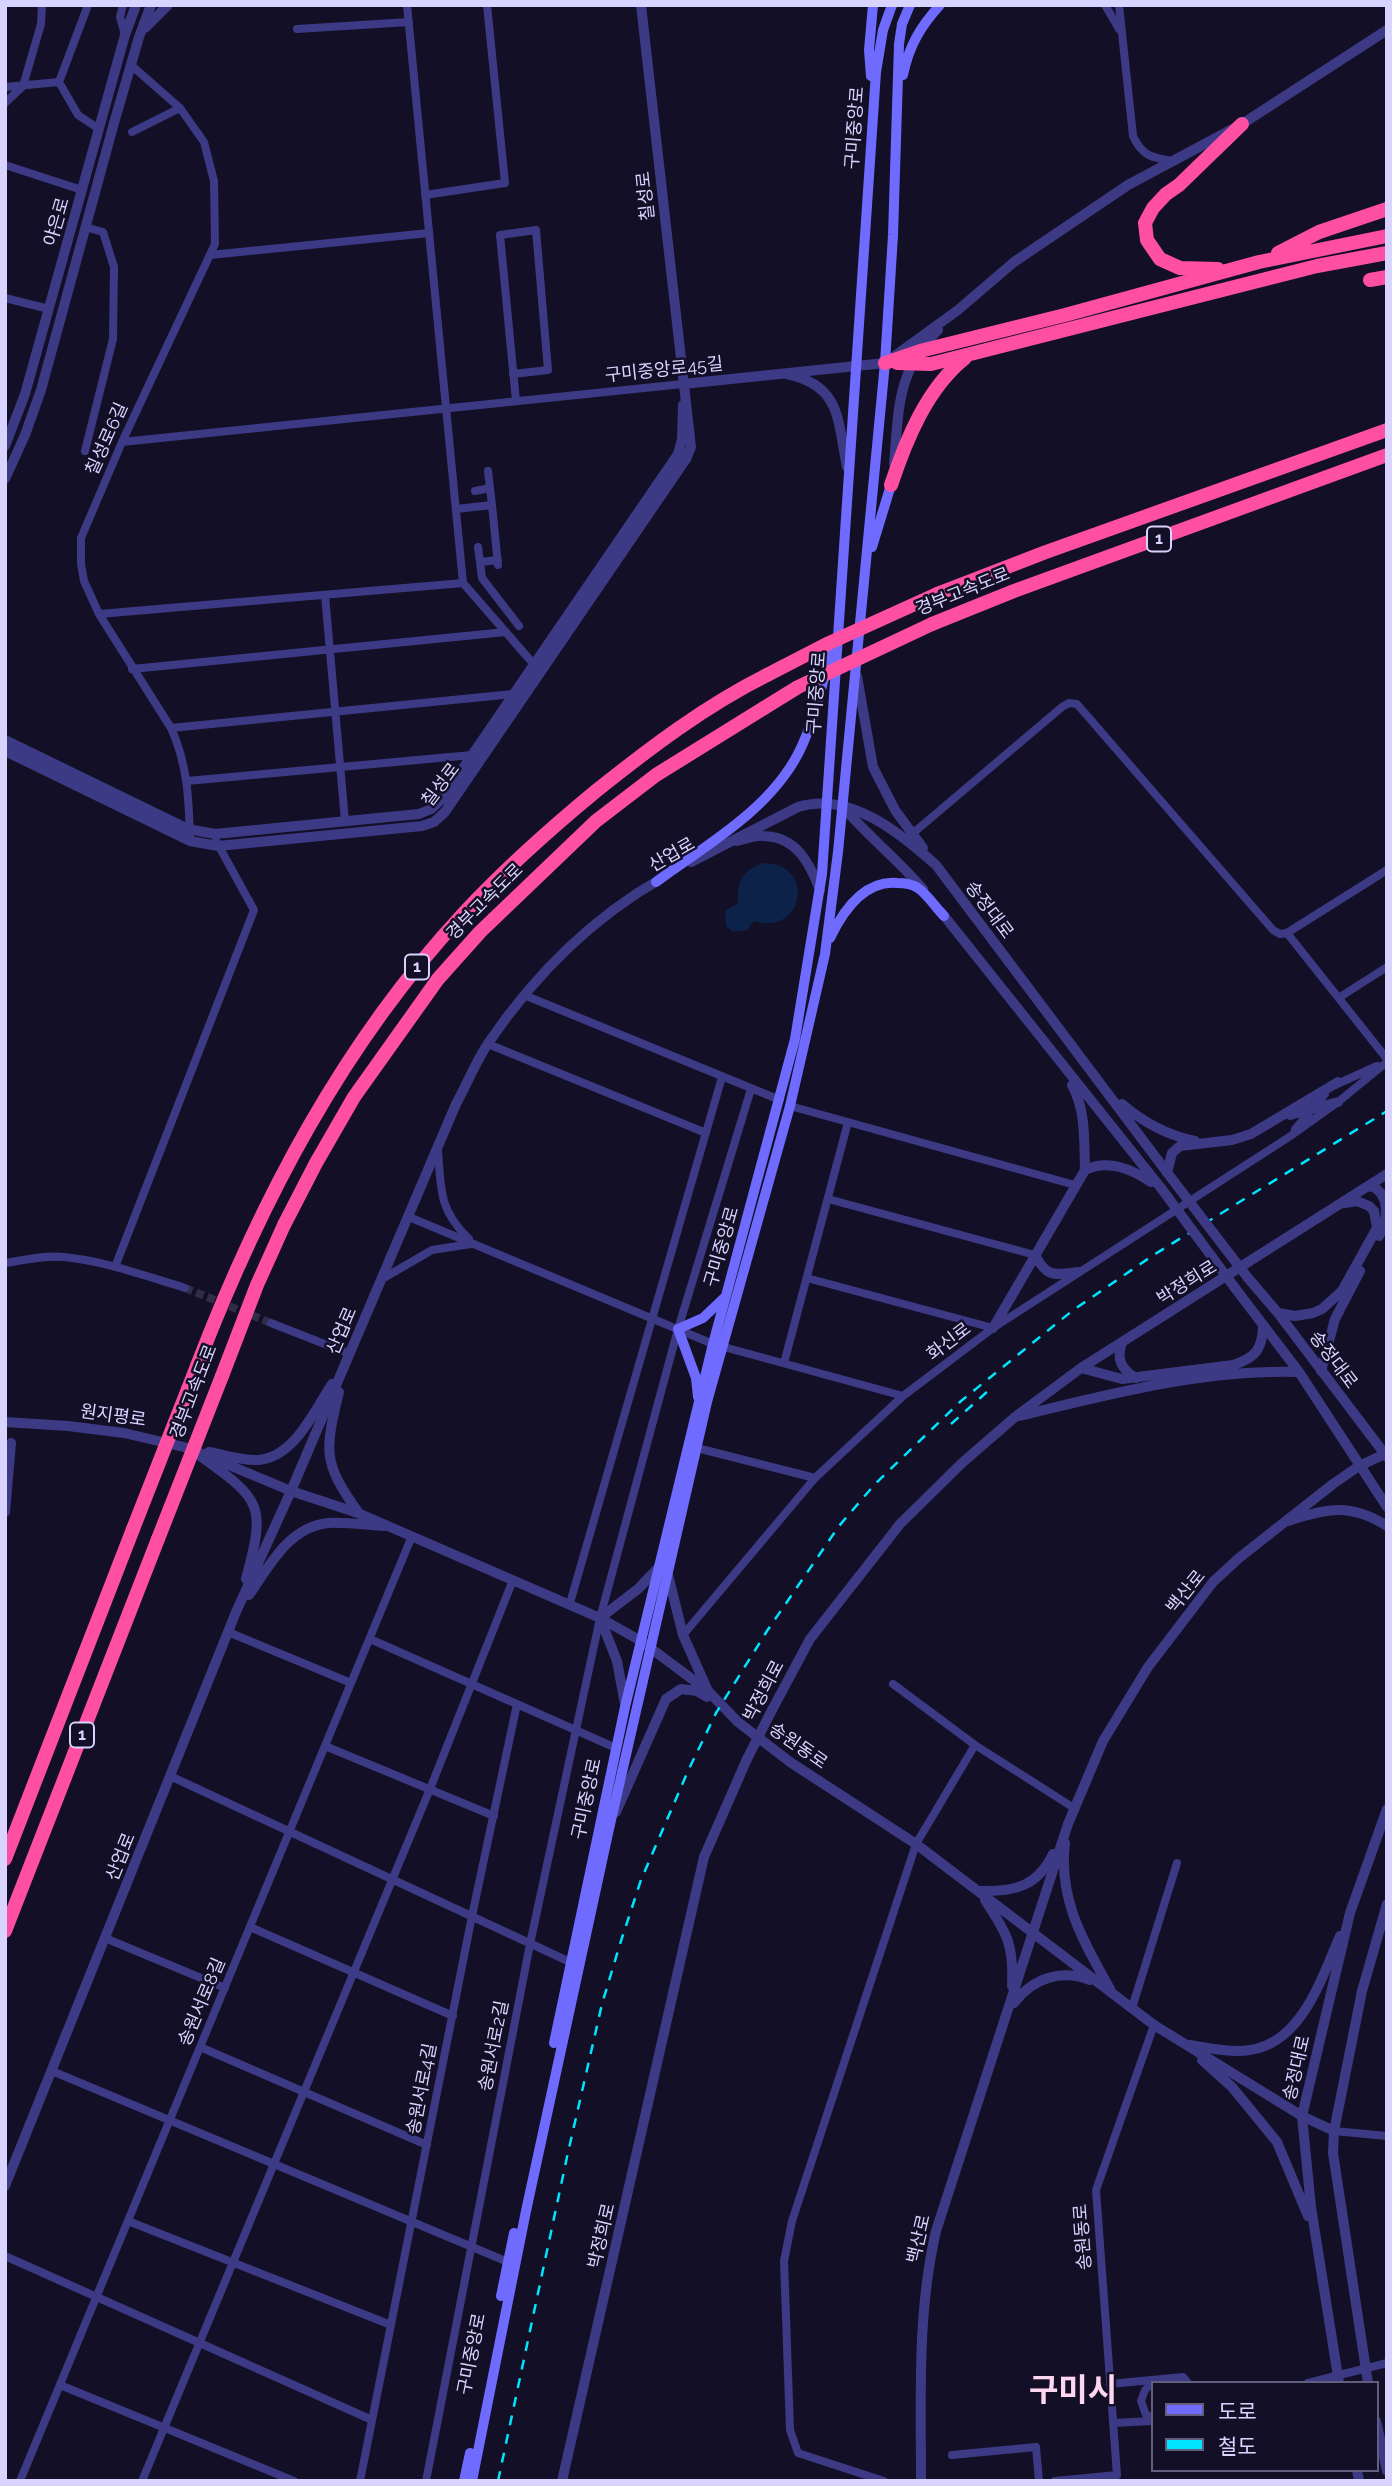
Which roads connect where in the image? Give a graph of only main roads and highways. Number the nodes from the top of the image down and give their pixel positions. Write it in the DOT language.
graph roads {
  1 [pos="873,5"];
  2 [pos="892,5"];
  3 [pos="910,5"];
  4 [pos="940,5"];
  5 [pos="874,103"];
  6 [pos="897,109"];
  7 [pos="1242,124"];
  8 [pos="1387,209"];
  9 [pos="1387,236"];
  10 [pos="1387,253"];
  11 [pos="1259,262"];
  12 [pos="1233,269"];
  13 [pos="1387,277"];
  14 [pos="1370,280"];
  15 [pos="970,354"];
  16 [pos="916,357"];
  17 [pos="885,363"];
  18 [pos="1387,430"];
  19 [pos="1387,455"];
  20 [pos="891,485"];
  21 [pos="865,570"];
  22 [pos="839,628"];
  23 [pos="656,882"];
  24 [pos="944,916"];
  25 [pos="825,954"];
  26 [pos="785,1103"];
  27 [pos="726,1296"];
  28 [pos="718,1345"];
  29 [pos="699,1404"];
  30 [pos="664,1571"];
  31 [pos="646,1645"];
  32 [pos="5,1859"];
  33 [pos="5,1931"];
  34 [pos="464,2481"];
  35 [pos="472,2481"];
  1 -- 5 [label="main road"];
  2 -- 5 [label="main road, 구미중앙로"];
  3 -- 6 [label="main road, 구미중앙로"];
  4 -- 6 [label="main road"];
  5 -- 22 [label="main road, 구미중앙로"];
  6 -- 17 [label="main road, 구미중앙로"];
  7 -- 12 [label="highway"];
  8 -- 11 [label="highway"];
  9 -- 11 [label="highway"];
  10 -- 15 [label="highway"];
  11 -- 12 [label="highway"];
  12 -- 16 [label="highway"];
  13 -- 14 [label="highway"];
  15 -- 16 [label="highway"];
  15 -- 20 [label="highway"];
  16 -- 17 [label="highway"];
  17 -- 21 [label="main road, 구미중앙로"];
  18 -- 32 [label="highway, 경부고속도로 / 1, bridge"];
  19 -- 33 [label="highway, 경부고속도로 / 1, bridge"];
  20 -- 21 [label="main road"];
  21 -- 25 [label="main road, 구미중앙로"];
  22 -- 23 [label="main road"];
  22 -- 26 [label="main road, 구미중앙로"];
  24 -- 25 [label="main road"];
  25 -- 26 [label="main road, 구미중앙로"];
  26 -- 27 [label="main road, 구미중앙로"];
  26 -- 28 [label="main road, 구미중앙로"];
  27 -- 28 [label="main road, 구미중앙로"];
  27 -- 29 [label="main road"];
  28 -- 29 [label="main road, 구미중앙로"];
  28 -- 30 [label="main road, 구미중앙로"];
  29 -- 30 [label="main road, 구미중앙로"];
  30 -- 31 [label="main road, 구미중앙로"];
  31 -- 34 [label="main road, 구미중앙로"];
  31 -- 35 [label="main road, 구미중앙로"];
}
